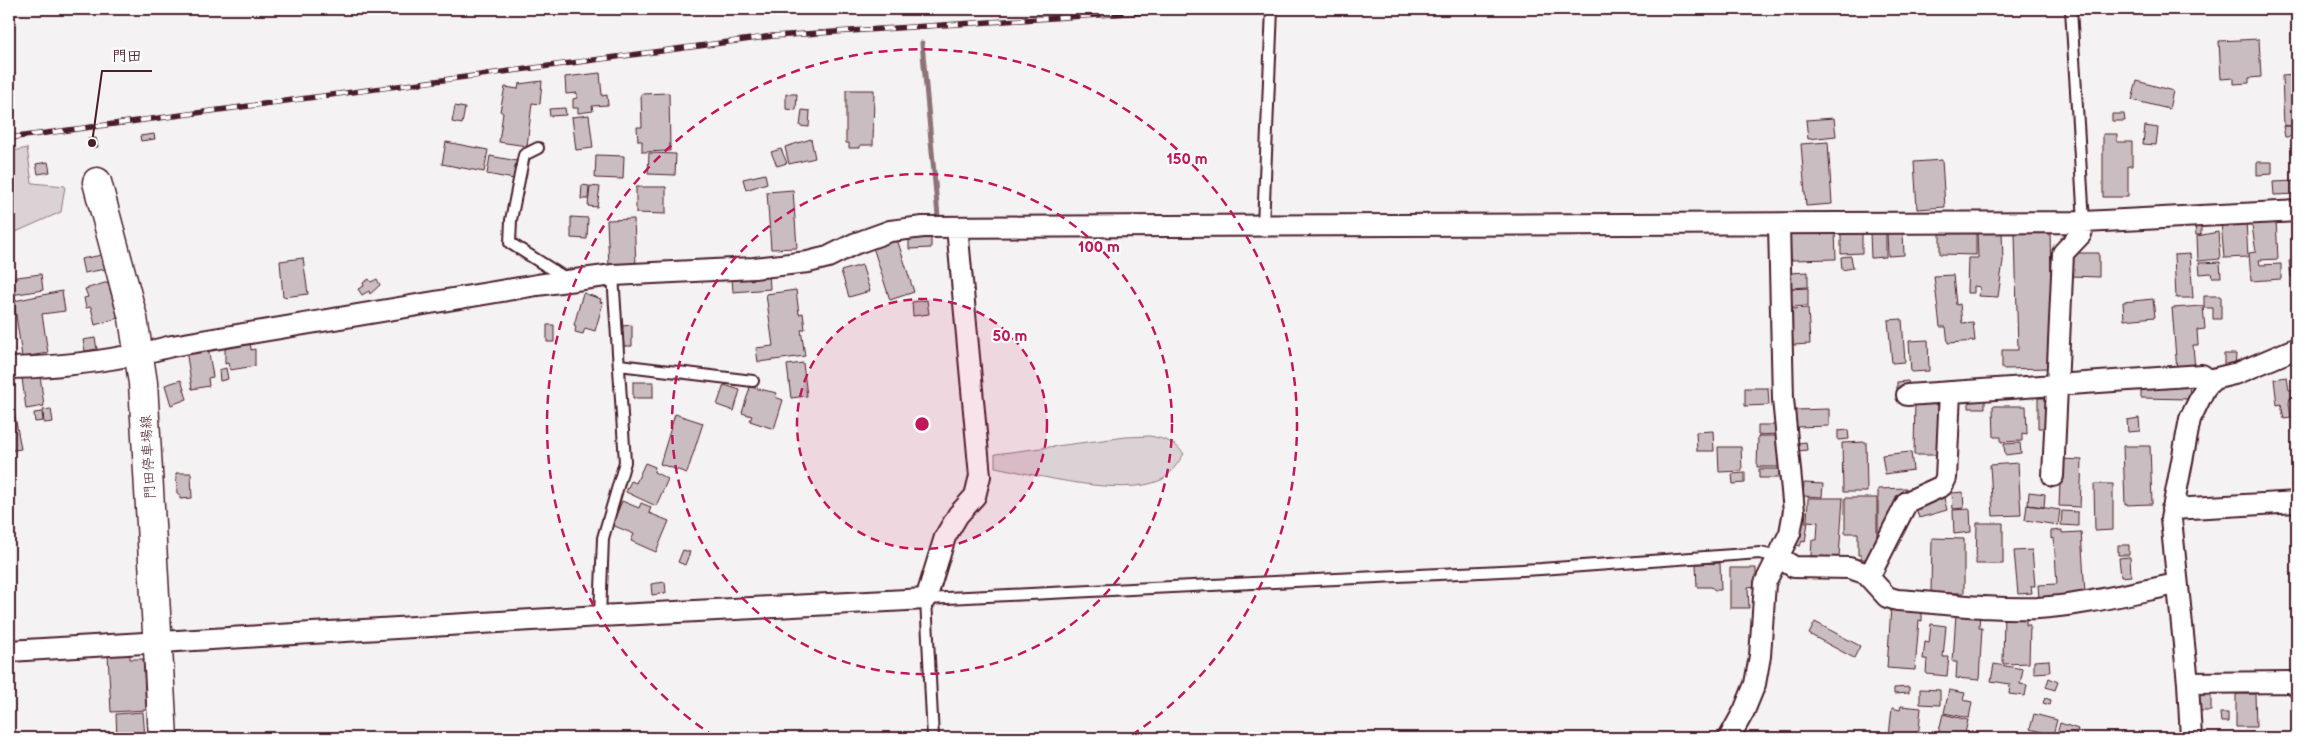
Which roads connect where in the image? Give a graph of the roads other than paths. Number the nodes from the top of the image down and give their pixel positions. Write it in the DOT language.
graph roads {
  1 [pos="1272,9"];
  2 [pos="2070,9"];
  3 [pos="538,148"];
  4 [pos="97,182"];
  5 [pos="2297,210"];
  6 [pos="2084,222"];
  7 [pos="1779,224"];
  8 [pos="1263,226"];
  9 [pos="957,227"];
  10 [pos="613,275"];
  11 [pos="570,281"];
  12 [pos="2297,348"];
  13 [pos="140,354"];
  14 [pos="619,365"];
  15 [pos="9,368"];
  16 [pos="753,381"];
  17 [pos="2211,382"];
  18 [pos="2057,385"];
  19 [pos="1950,392"];
  20 [pos="1907,395"];
  21 [pos="2053,476"];
  22 [pos="2297,502"];
  23 [pos="2172,509"];
  24 [pos="1778,557"];
  25 [pos="1869,577"];
  26 [pos="2177,584"];
  27 [pos="926,599"];
  28 [pos="600,616"];
  29 [pos="158,642"];
  30 [pos="9,651"];
  31 [pos="2188,684"];
  32 [pos="2297,686"];
  33 [pos="163,738"];
  34 [pos="933,738"];
  35 [pos="1728,738"];
  36 [pos="2191,738"];
  1 -- 8 [label="lane"];
  2 -- 6 [label="lane"];
  3 -- 11 [label="lane"];
  4 -- 13 [label="main road, 門田停車場線"];
  5 -- 6 [label="street"];
  6 -- 7 [label="street"];
  6 -- 18 [label="street"];
  7 -- 8 [label="street"];
  7 -- 24 [label="street"];
  8 -- 9 [label="street"];
  9 -- 10 [label="street"];
  9 -- 27 [label="street"];
  10 -- 11 [label="street"];
  10 -- 14 [label="lane"];
  11 -- 13 [label="street"];
  12 -- 17 [label="street"];
  13 -- 15 [label="street"];
  13 -- 29 [label="main road, 門田停車場線"];
  14 -- 16 [label="lane"];
  14 -- 28 [label="lane"];
  17 -- 18 [label="street"];
  17 -- 23 [label="street"];
  18 -- 19 [label="street"];
  18 -- 21 [label="street"];
  19 -- 20 [label="street"];
  19 -- 25 [label="street"];
  22 -- 23 [label="street"];
  23 -- 26 [label="street"];
  24 -- 25 [label="street"];
  24 -- 27 [label="lane"];
  24 -- 35 [label="street"];
  25 -- 26 [label="street"];
  26 -- 31 [label="street"];
  27 -- 28 [label="street"];
  27 -- 34 [label="lane"];
  28 -- 29 [label="street"];
  29 -- 30 [label="street"];
  29 -- 33 [label="main road, 門田停車場線"];
  31 -- 32 [label="street"];
  31 -- 36 [label="street"];
}
